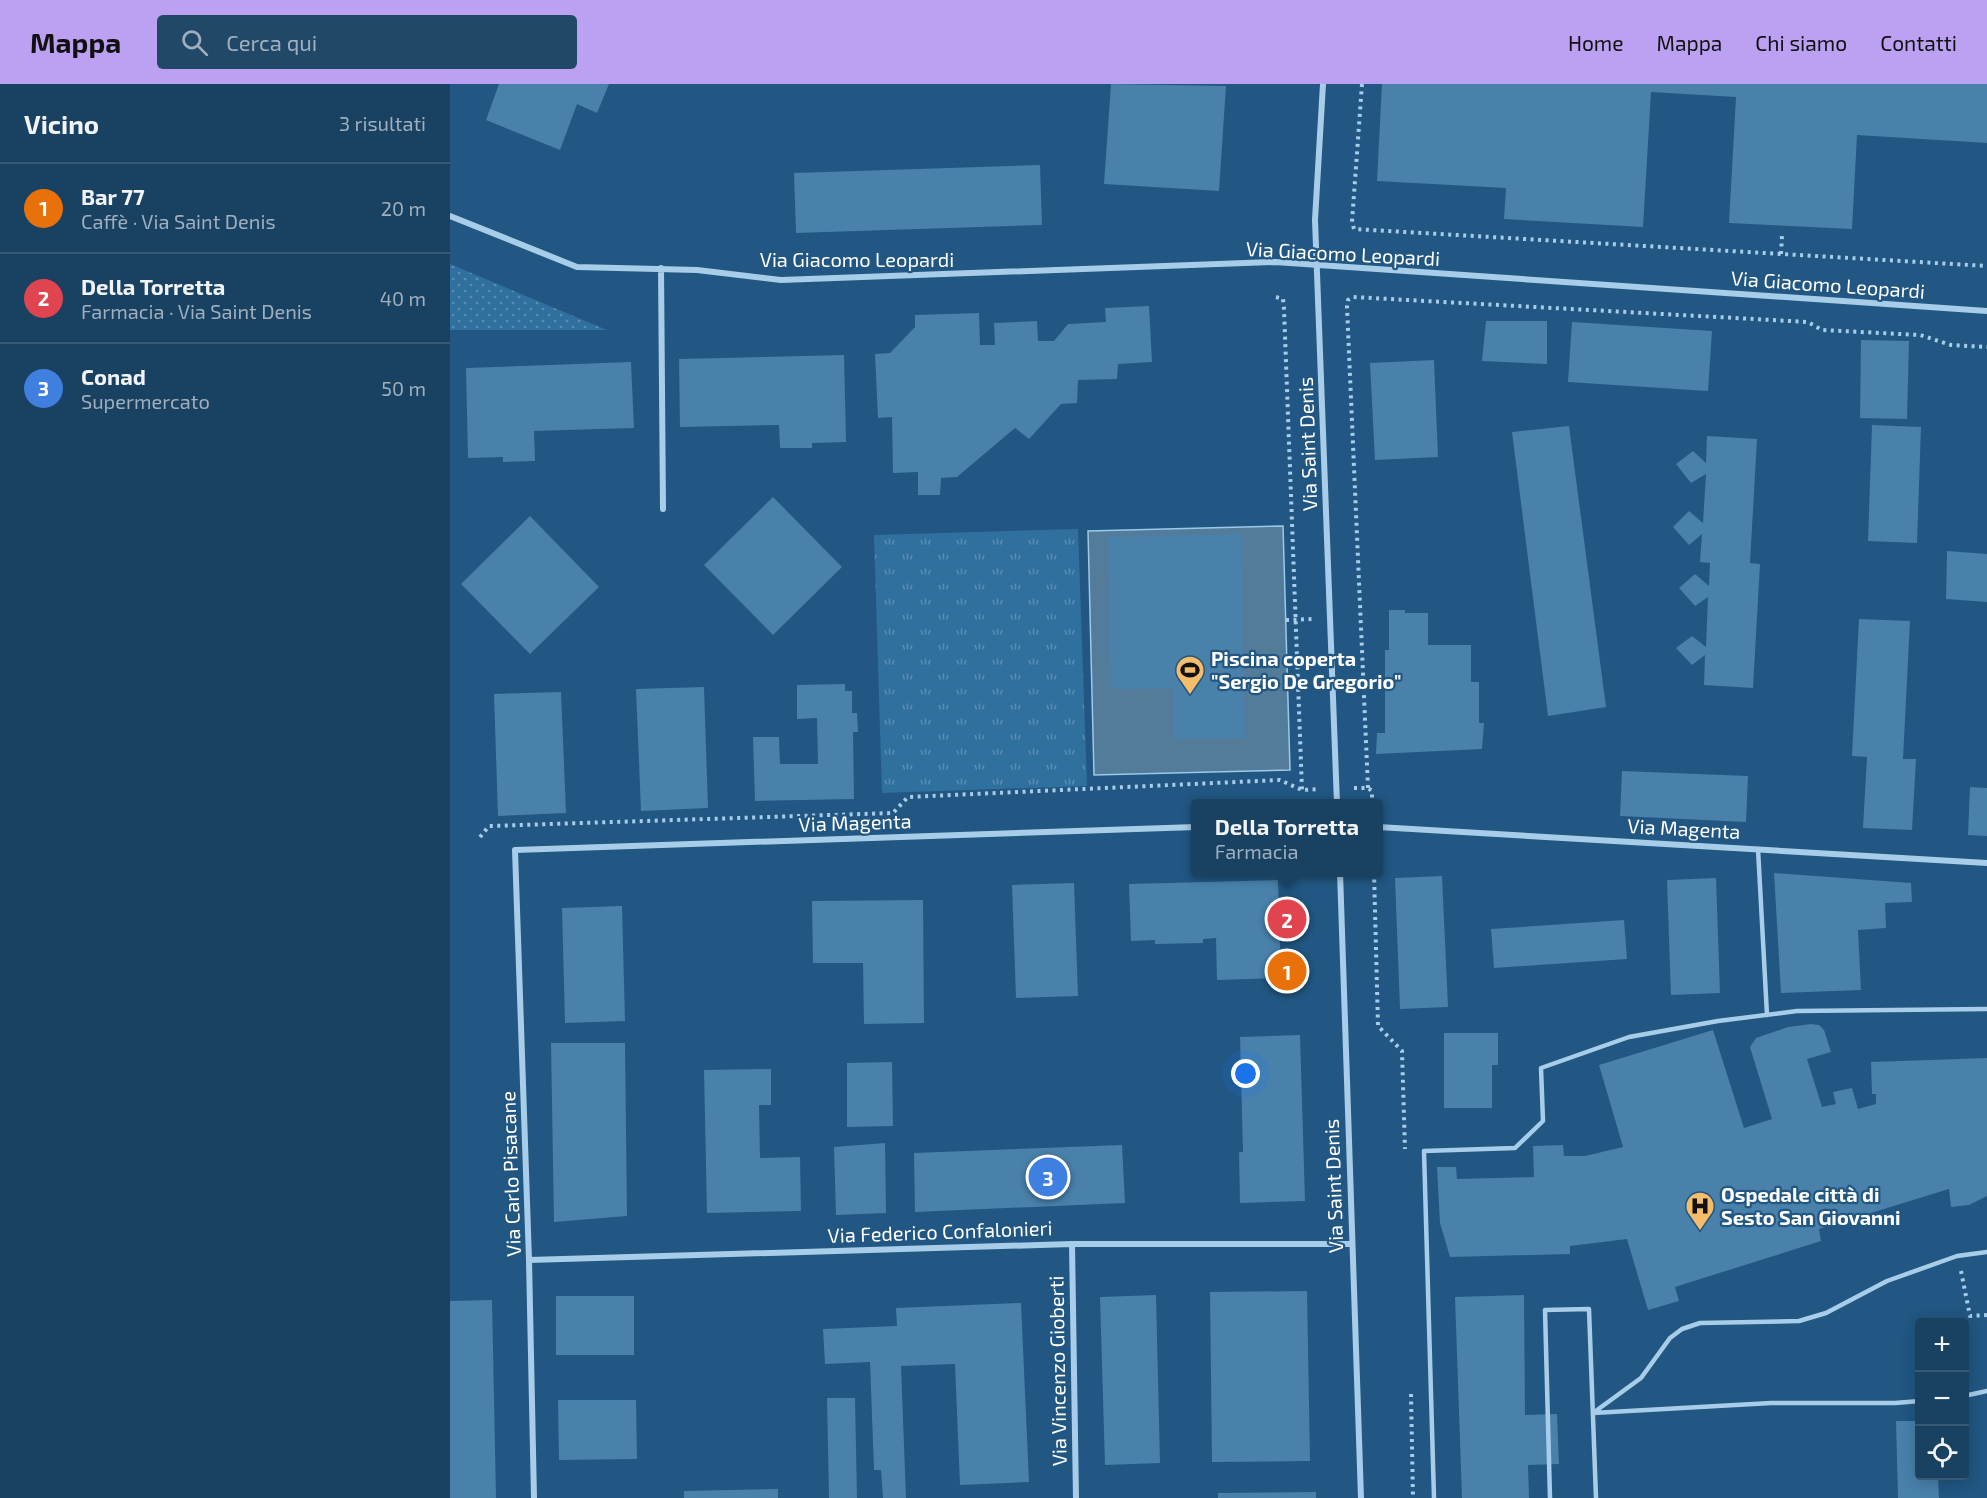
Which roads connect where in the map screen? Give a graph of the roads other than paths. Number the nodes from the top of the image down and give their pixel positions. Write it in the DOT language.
graph roads {
  1 [pos="1323,84"];
  2 [pos="450,216"];
  3 [pos="1316,265"];
  4 [pos="661,268"];
  5 [pos="1987,311"];
  6 [pos="663,509"];
  7 [pos="1337,799"];
  8 [pos="1191,827"];
  9 [pos="1383,827"];
  10 [pos="1758,849"];
  11 [pos="515,850"];
  12 [pos="1987,863"];
  13 [pos="1340,877"];
  14 [pos="1987,1009"];
  15 [pos="1767,1015"];
  16 [pos="1072,1244"];
  17 [pos="1352,1244"];
  18 [pos="1987,1252"];
  19 [pos="529,1260"];
  20 [pos="1987,1391"];
  21 [pos="1969,1395"];
  22 [pos="1915,1401"];
  23 [pos="1593,1413"];
  24 [pos="534,1498"];
  25 [pos="1076,1498"];
  26 [pos="1361,1498"];
  27 [pos="1434,1498"];
  28 [pos="1550,1498"];
  29 [pos="1596,1498"];
  1 -- 3 [label="street, Via Saint Denis"];
  2 -- 4 [label="street, Via Giacomo Leopardi"];
  3 -- 4 [label="street, Via Giacomo Leopardi"];
  3 -- 5 [label="street, Via Giacomo Leopardi"];
  3 -- 7 [label="street, Via Saint Denis"];
  4 -- 6 [label="street"];
  8 -- 11 [label="street, Via Magenta"];
  9 -- 10 [label="street, Via Magenta"];
  10 -- 12 [label="street, Via Magenta"];
  10 -- 15 [label="lane"];
  11 -- 19 [label="street, Via Carlo Pisacane"];
  13 -- 17 [label="street, Via Saint Denis"];
  14 -- 15 [label="lane"];
  15 -- 27 [label="lane"];
  16 -- 17 [label="street, Via Federico Confalonieri"];
  16 -- 19 [label="street, Via Federico Confalonieri"];
  16 -- 25 [label="street, Via Vincenzo Gioberti"];
  17 -- 26 [label="street, Via Saint Denis"];
  18 -- 23 [label="lane"];
  19 -- 24 [label="street, Via Carlo Pisacane"];
  20 -- 21 [label="lane"];
  22 -- 23 [label="lane"];
  23 -- 28 [label="lane"];
  23 -- 29 [label="lane"];
}
